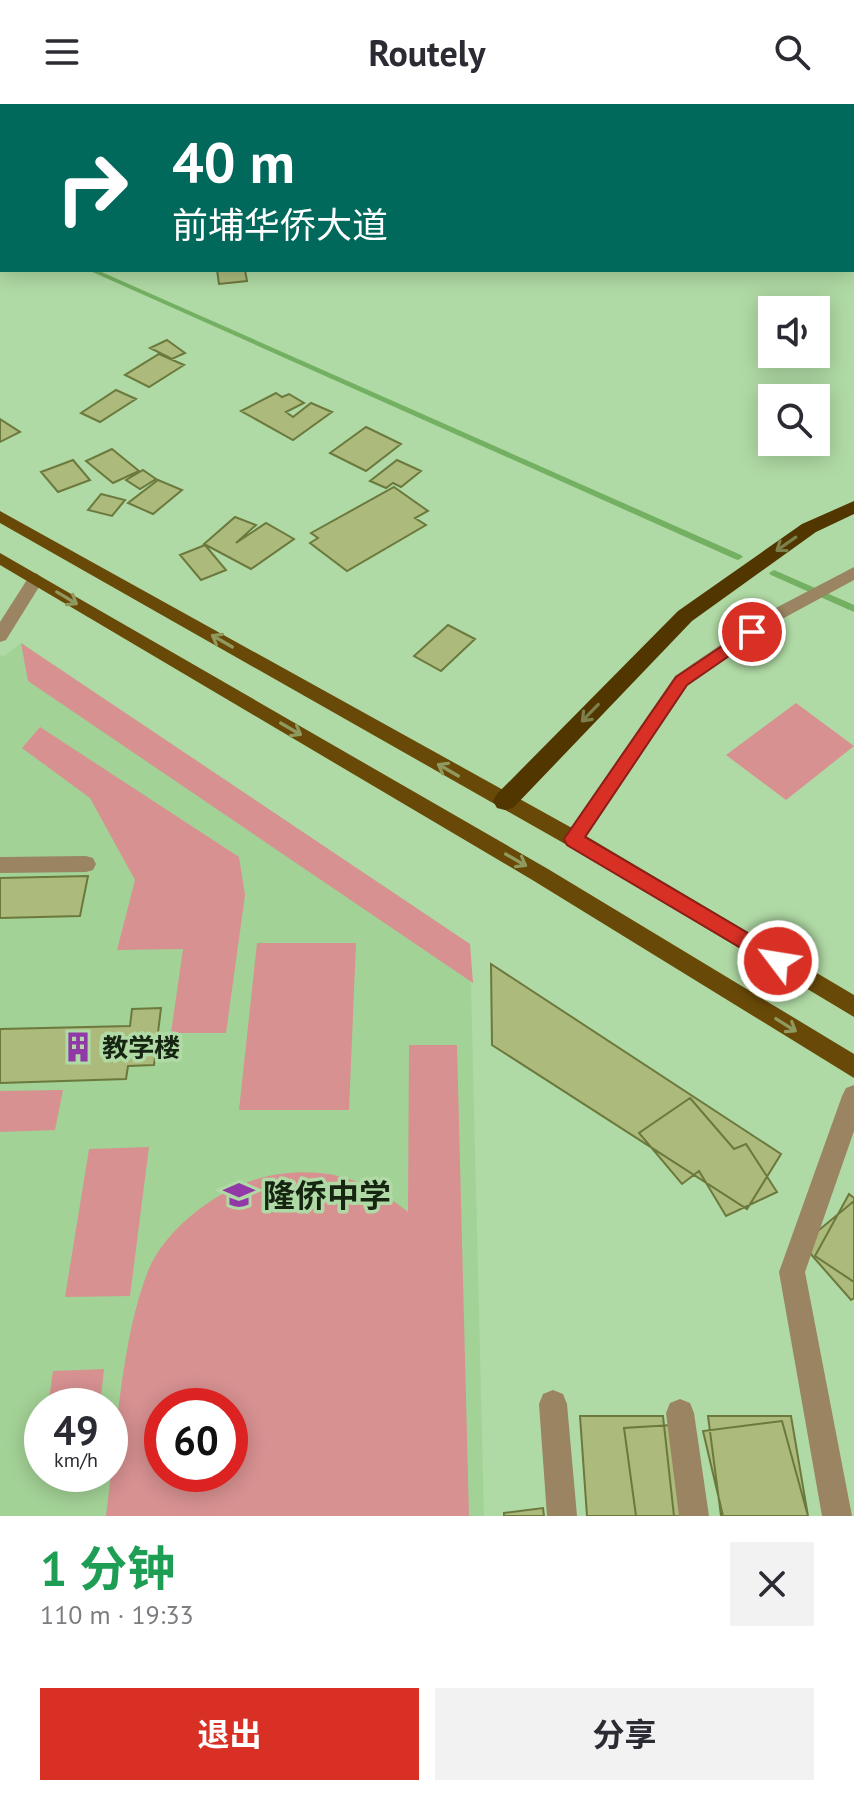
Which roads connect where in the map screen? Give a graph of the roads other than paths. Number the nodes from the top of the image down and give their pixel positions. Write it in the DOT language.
graph roads {
  1 [pos="854,507"];
  2 [pos="0,516"];
  3 [pos="0,558"];
  4 [pos="854,573"];
  5 [pos="36,579"];
  6 [pos="0,636"];
  7 [pos="505,801"];
  8 [pos="574,839"];
  9 [pos="86,864"];
  10 [pos="0,865"];
  11 [pos="854,1007"];
  12 [pos="854,1067"];
  13 [pos="854,1096"];
  14 [pos="553,1404"];
  15 [pos="680,1413"];
  16 [pos="562,1516"];
  17 [pos="694,1516"];
  18 [pos="837,1516"];
  1 -- 7 [label="highway, one-way"];
  7 -- 2 [label="main road, one-way"];
  3 -- 5 [label="main road"];
  4 -- 8 [label="street"];
  5 -- 6 [label="street"];
  5 -- 12 [label="main road, one-way"];
  7 -- 8 [label="main road"];
  8 -- 11 [label="main road"];
  9 -- 10 [label="street"];
  13 -- 18 [label="street"];
  14 -- 16 [label="street"];
  15 -- 17 [label="street"];
}
